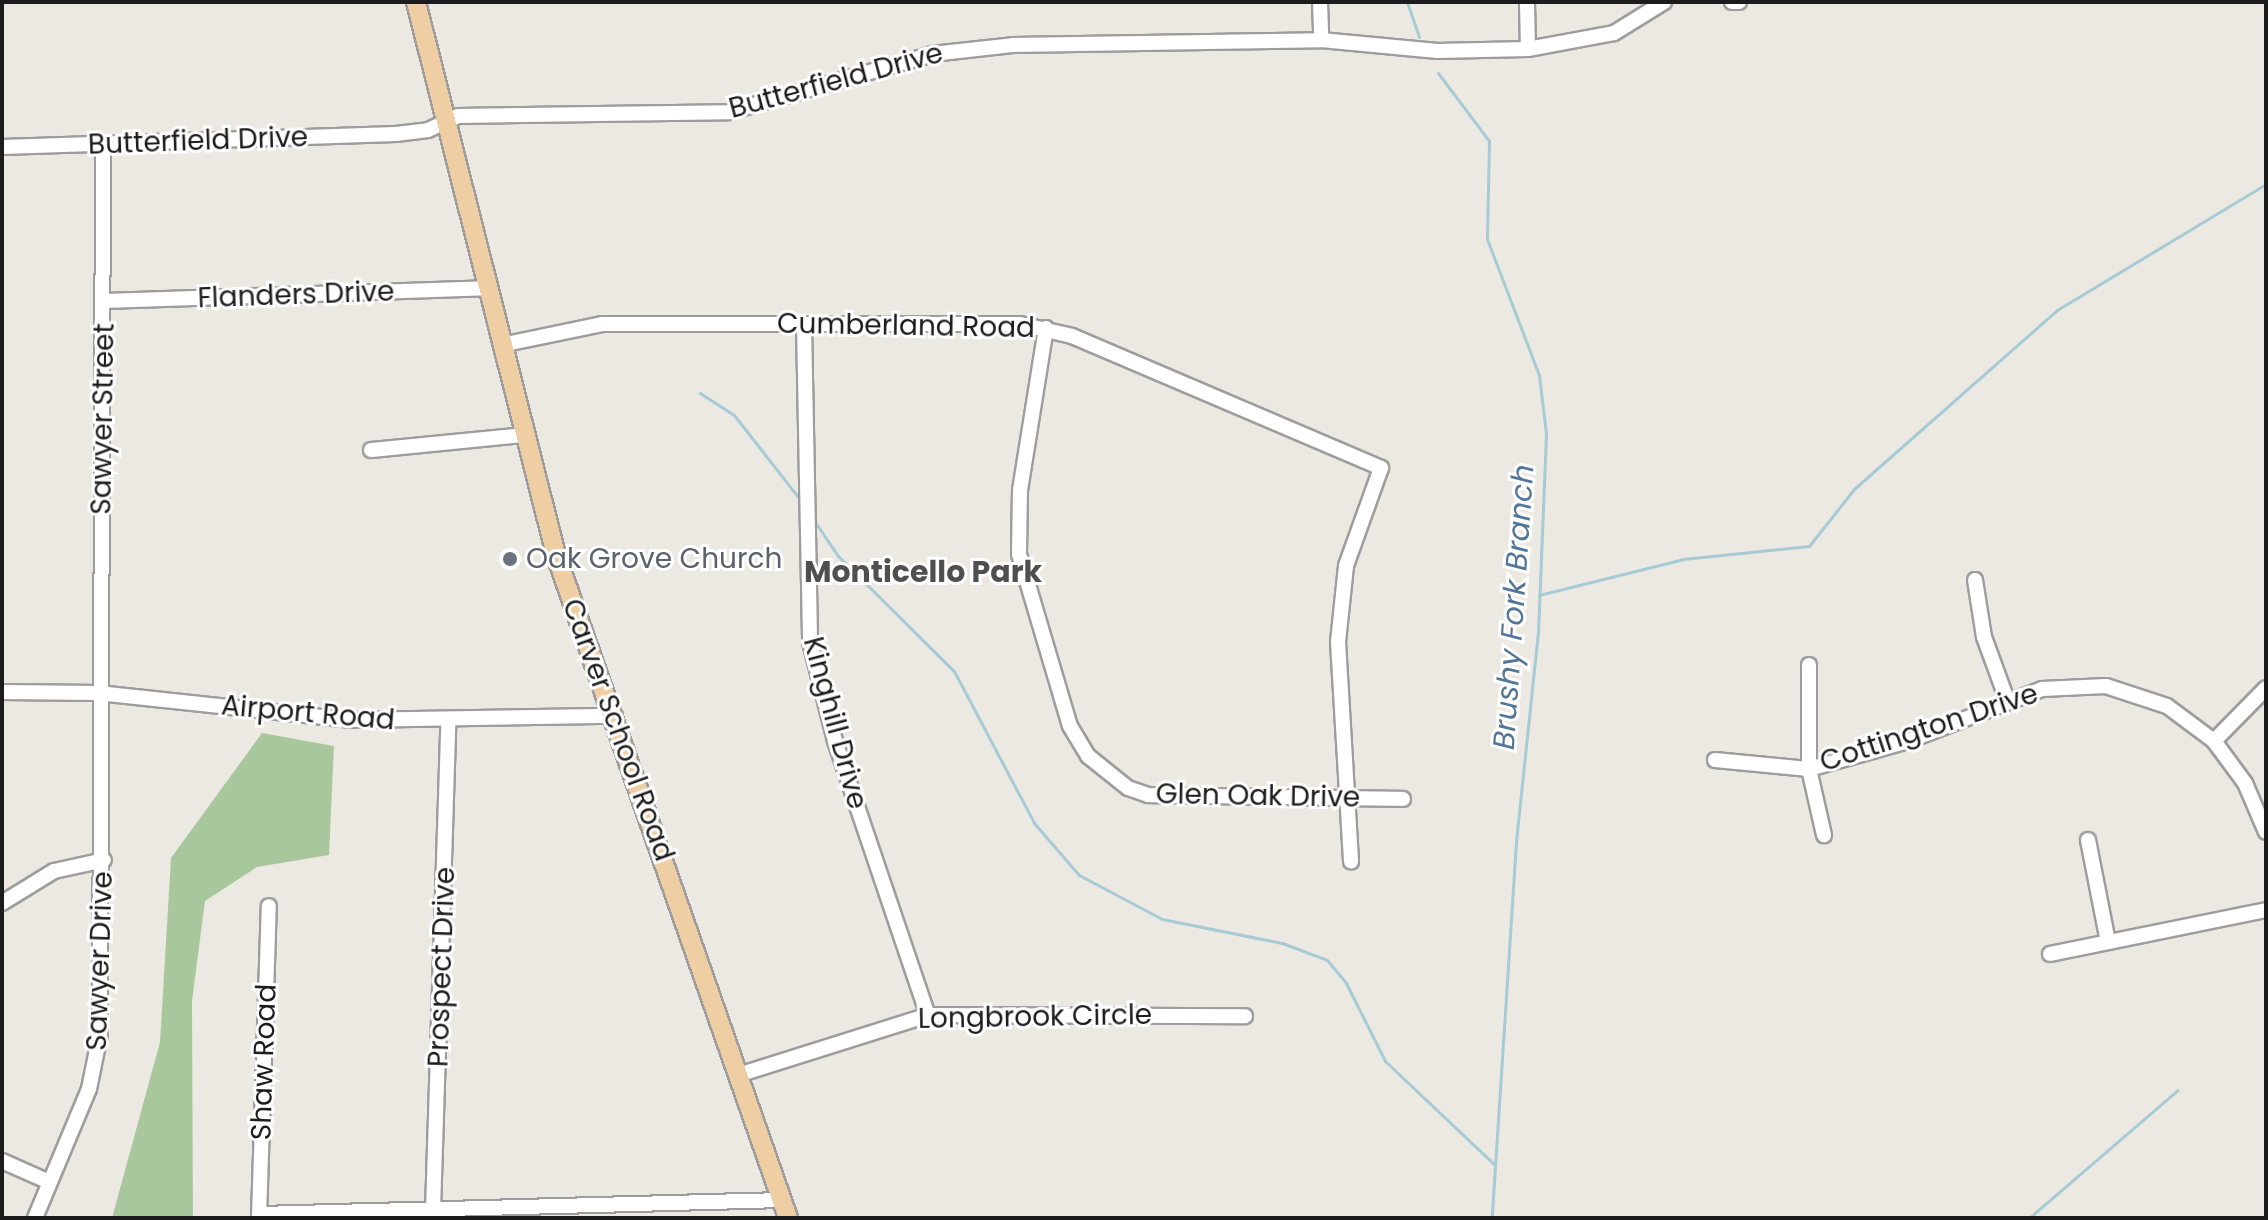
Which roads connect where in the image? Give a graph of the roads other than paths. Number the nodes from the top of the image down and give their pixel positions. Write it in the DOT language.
graph roads {
  1 [pos="416,2"];
  2 [pos="1320,2"];
  3 [pos="1527,2"];
  4 [pos="1664,2"];
  5 [pos="1732,2"];
  6 [pos="1739,2"];
  7 [pos="1321,40"];
  8 [pos="1528,49"];
  9 [pos="445,118"];
  10 [pos="103,145"];
  11 [pos="2,147"];
  12 [pos="487,288"];
  13 [pos="104,301"];
  14 [pos="804,324"];
  15 [pos="1046,328"];
  16 [pos="501,345"];
  17 [pos="523,435"];
  18 [pos="371,450"];
  19 [pos="1975,580"];
  20 [pos="1809,665"];
  21 [pos="2266,688"];
  22 [pos="2,692"];
  23 [pos="98,693"];
  24 [pos="2007,700"];
  25 [pos="615,716"];
  26 [pos="448,722"];
  27 [pos="2214,741"];
  28 [pos="1715,760"];
  29 [pos="1809,769"];
  30 [pos="1350,799"];
  31 [pos="1403,799"];
  32 [pos="2266,832"];
  33 [pos="1824,835"];
  34 [pos="2088,840"];
  35 [pos="104,860"];
  36 [pos="1351,862"];
  37 [pos="2,903"];
  38 [pos="269,906"];
  39 [pos="2266,910"];
  40 [pos="2108,942"];
  41 [pos="2050,954"];
  42 [pos="928,1015"];
  43 [pos="1245,1016"];
  44 [pos="738,1075"];
  45 [pos="2,1161"];
  46 [pos="47,1181"];
  47 [pos="785,1209"];
  48 [pos="433,1211"];
  49 [pos="500,1214"];
  50 [pos="259,1216"];
  51 [pos="35,1218"];
  1 -- 9 [label="main road, Carver School Road"];
  2 -- 7 [label="street"];
  3 -- 8 [label="street"];
  4 -- 8 [label="street, Butterfield Drive"];
  5 -- 6 [label="street"];
  7 -- 8 [label="street, Butterfield Drive"];
  7 -- 9 [label="street, Butterfield Drive"];
  9 -- 10 [label="street, Butterfield Drive"];
  9 -- 12 [label="main road, Carver School Road"];
  10 -- 11 [label="street, Butterfield Drive"];
  10 -- 13 [label="street, Sawyer Street"];
  12 -- 13 [label="street, Flanders Drive"];
  12 -- 16 [label="main road, Carver School Road"];
  13 -- 23 [label="street, Sawyer Street"];
  14 -- 15 [label="street, Cumberland Road"];
  14 -- 16 [label="street, Cumberland Road"];
  14 -- 42 [label="street, Kinghill Drive"];
  15 -- 30 [label="street, Cumberland Road"];
  15 -- 30 [label="street, Glen Oak Drive"];
  16 -- 17 [label="main road, Carver School Road"];
  17 -- 18 [label="street"];
  17 -- 25 [label="main road, Carver School Road"];
  19 -- 24 [label="street"];
  20 -- 29 [label="street"];
  21 -- 27 [label="street"];
  22 -- 23 [label="street, Airport Road"];
  23 -- 26 [label="street, Airport Road"];
  23 -- 35 [label="street, Sawyer Drive"];
  24 -- 27 [label="street, Cottington Drive"];
  24 -- 29 [label="street, Cottington Drive"];
  25 -- 26 [label="street, Airport Road"];
  25 -- 44 [label="main road, Carver School Road"];
  26 -- 48 [label="street, Prospect Drive"];
  27 -- 32 [label="street, Cottington Drive"];
  28 -- 29 [label="street, Cottington Drive"];
  29 -- 33 [label="street"];
  30 -- 31 [label="street, Glen Oak Drive"];
  30 -- 36 [label="street"];
  34 -- 40 [label="street"];
  35 -- 37 [label="street"];
  35 -- 46 [label="street, Sawyer Drive"];
  38 -- 50 [label="street, Shaw Road"];
  39 -- 40 [label="street"];
  40 -- 41 [label="street"];
  42 -- 43 [label="street, Longbrook Circle"];
  42 -- 44 [label="street, Longbrook Circle"];
  44 -- 47 [label="main road, Carver School Road"];
  45 -- 46 [label="street"];
  46 -- 51 [label="street, Sawyer Drive"];
  47 -- 49 [label="street"];
  48 -- 49 [label="street"];
  48 -- 50 [label="street"];
}
